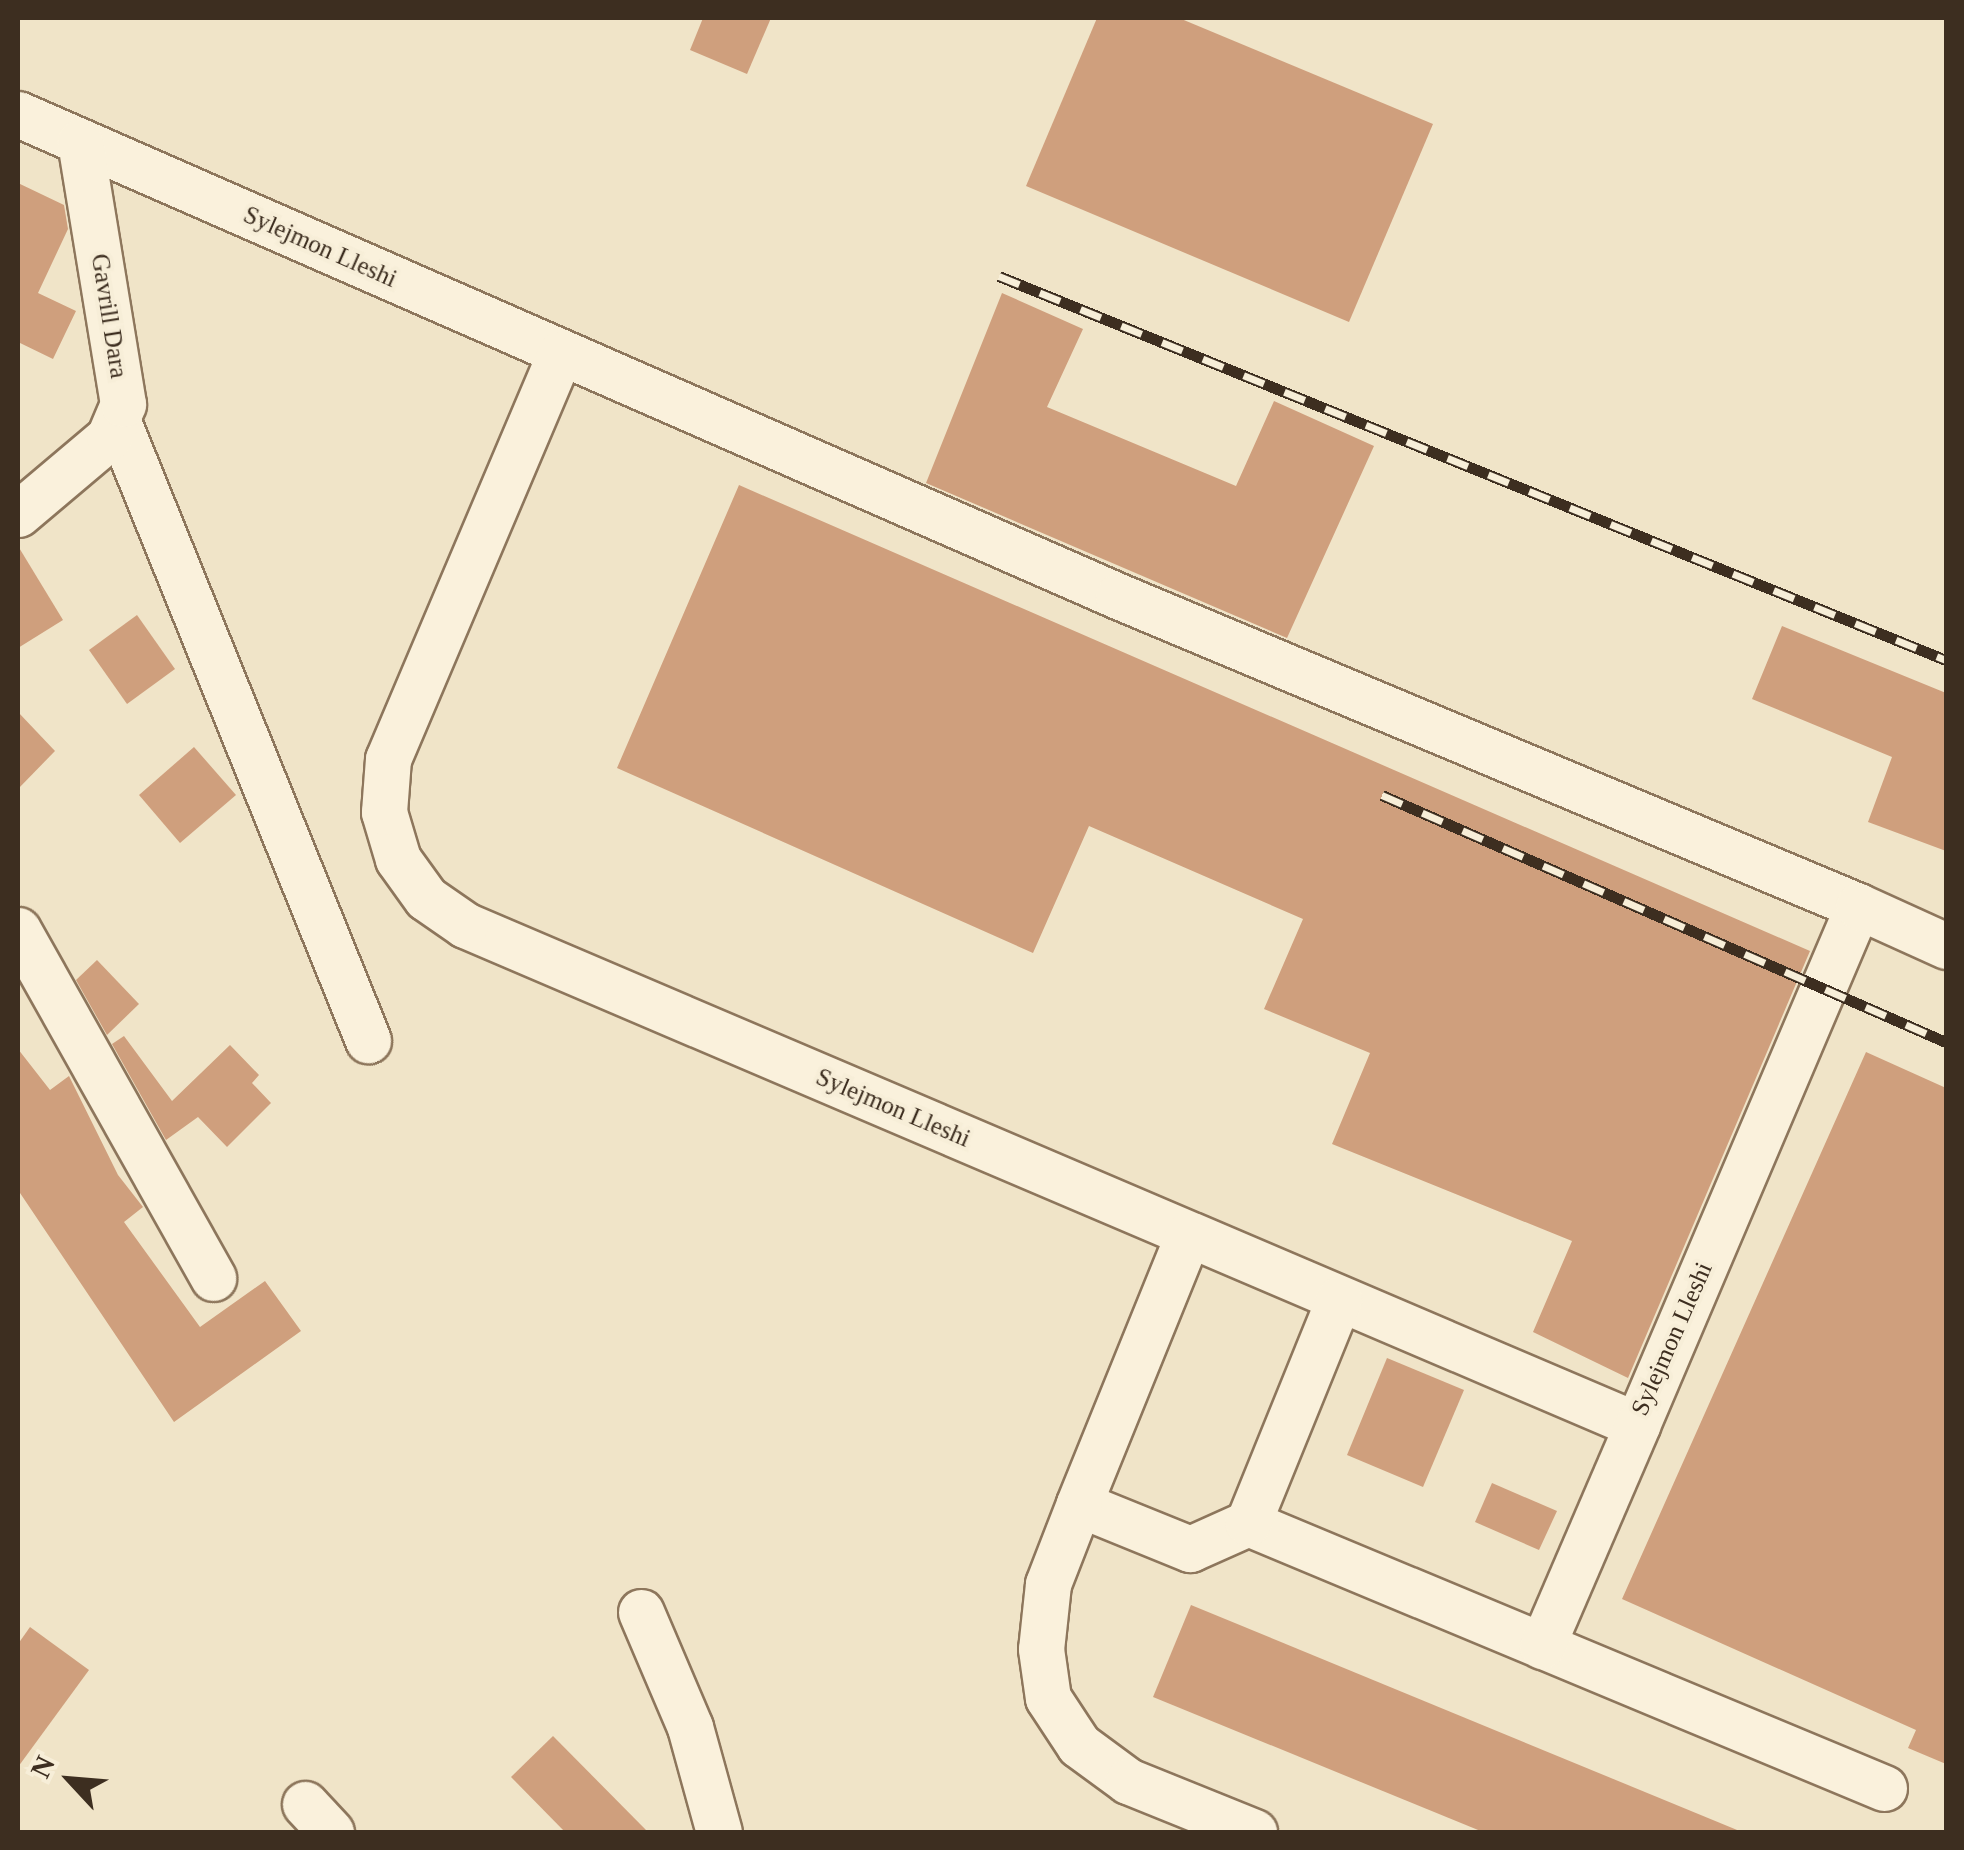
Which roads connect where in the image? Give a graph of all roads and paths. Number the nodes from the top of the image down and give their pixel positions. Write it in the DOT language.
graph roads {
  1 [pos="18,114"];
  2 [pos="80,141"];
  3 [pos="560,354"];
  4 [pos="118,422"];
  5 [pos="18,514"];
  6 [pos="1858,906"];
  7 [pos="18,930"];
  8 [pos="1946,946"];
  9 [pos="368,1040"];
  10 [pos="1188,1235"];
  11 [pos="213,1278"];
  12 [pos="1339,1299"];
  13 [pos="1637,1425"];
  14 [pos="1078,1504"];
  15 [pos="1248,1522"];
  16 [pos="641,1612"];
  17 [pos="1542,1646"];
  18 [pos="1884,1788"];
  19 [pos="719,1832"];
  20 [pos="1254,1832"];
  1 -- 2 [label="street"];
  2 -- 3 [label="street, Sylejmon Lleshi"];
  2 -- 4 [label="street, Gavrill Dara"];
  3 -- 6 [label="street, Sylejmon Lleshi"];
  3 -- 10 [label="street, Sylejmon Lleshi"];
  4 -- 5 [label="street"];
  4 -- 9 [label="street"];
  6 -- 8 [label="street"];
  6 -- 13 [label="street, Sylejmon Lleshi"];
  7 -- 11 [label="street"];
  10 -- 12 [label="street, Sylejmon Lleshi"];
  10 -- 14 [label="street"];
  12 -- 13 [label="street, Sylejmon Lleshi"];
  12 -- 15 [label="street"];
  13 -- 17 [label="street"];
  14 -- 15 [label="street"];
  14 -- 20 [label="street"];
  15 -- 17 [label="street"];
  16 -- 19 [label="street"];
  17 -- 18 [label="street"];
}
